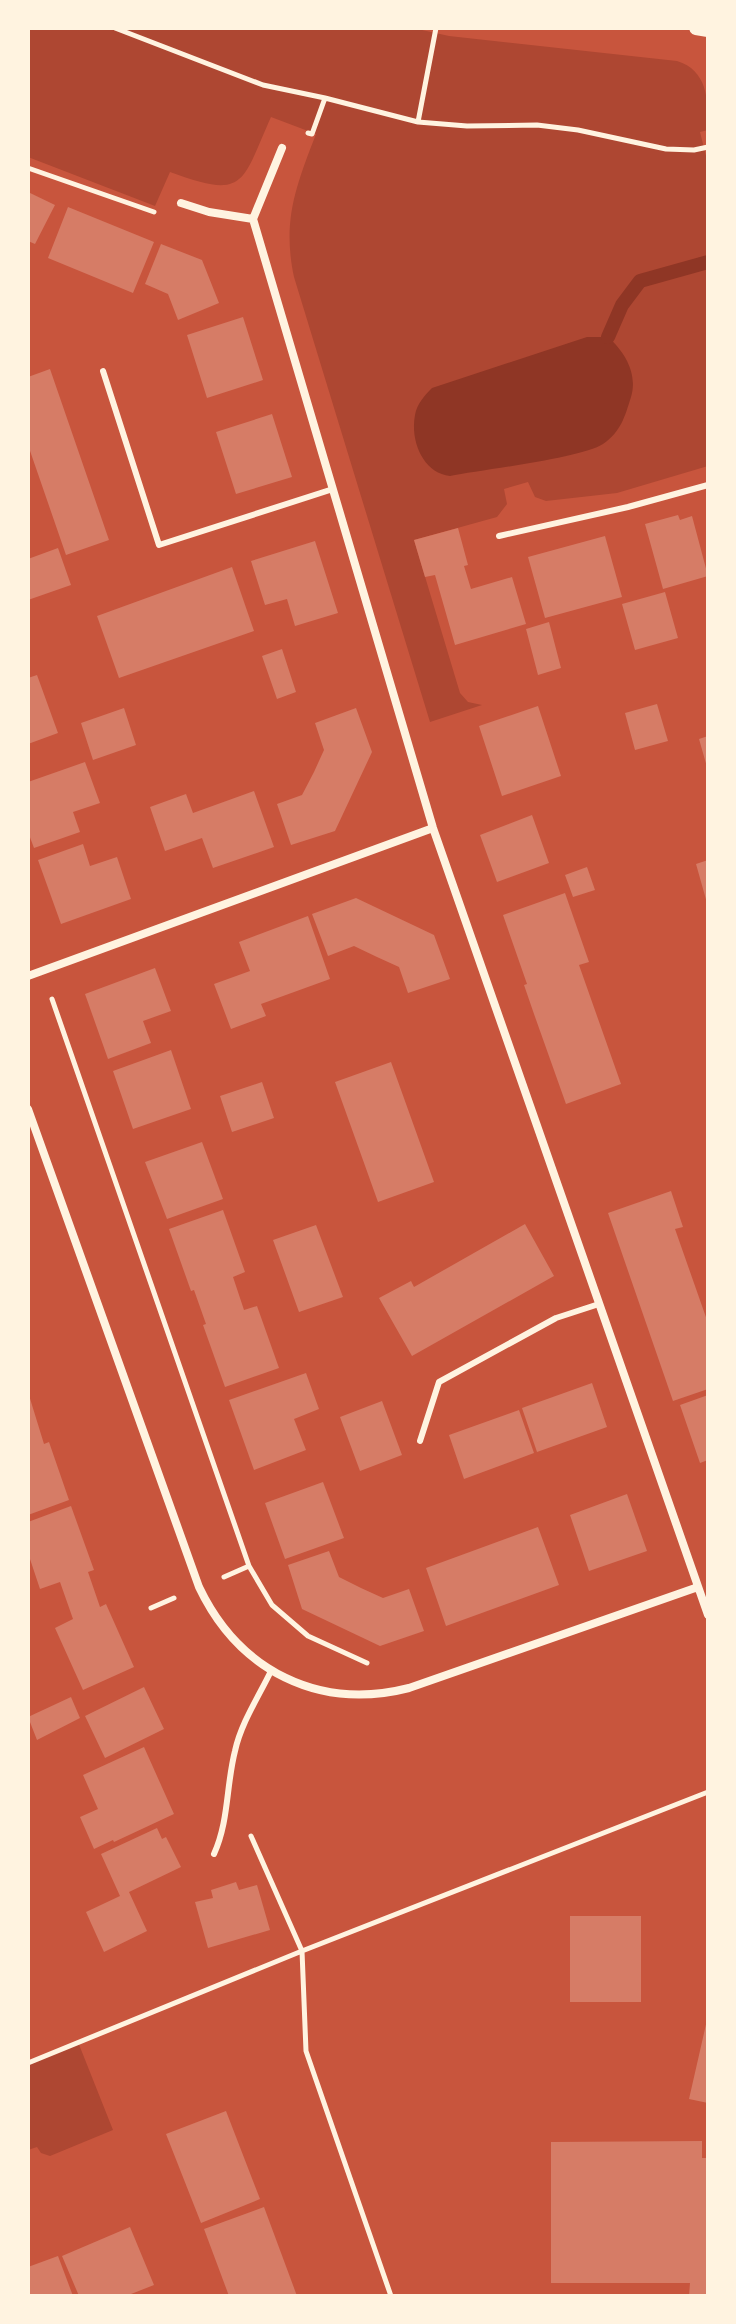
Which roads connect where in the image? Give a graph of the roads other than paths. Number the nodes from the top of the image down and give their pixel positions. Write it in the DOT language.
graph roads {
  1 [pos="696,28"];
  2 [pos="708,30"];
  3 [pos="282,148"];
  4 [pos="181,203"];
  5 [pos="253,219"];
  6 [pos="103,371"];
  7 [pos="708,485"];
  8 [pos="333,489"];
  9 [pos="499,536"];
  10 [pos="433,828"];
  11 [pos="28,976"];
  12 [pos="28,1109"];
  13 [pos="599,1304"];
  14 [pos="420,1441"];
  15 [pos="698,1587"];
  16 [pos="708,1615"];
  17 [pos="271,1671"];
  18 [pos="214,1854"];
  1 -- 2 [label="street"];
  3 -- 5 [label="street"];
  4 -- 5 [label="street"];
  5 -- 8 [label="street"];
  6 -- 8 [label="lane"];
  7 -- 9 [label="lane"];
  8 -- 10 [label="street"];
  10 -- 11 [label="street"];
  10 -- 13 [label="street"];
  12 -- 17 [label="street"];
  13 -- 14 [label="lane"];
  13 -- 15 [label="street"];
  15 -- 16 [label="street"];
  15 -- 17 [label="street"];
  17 -- 18 [label="lane"];
}
